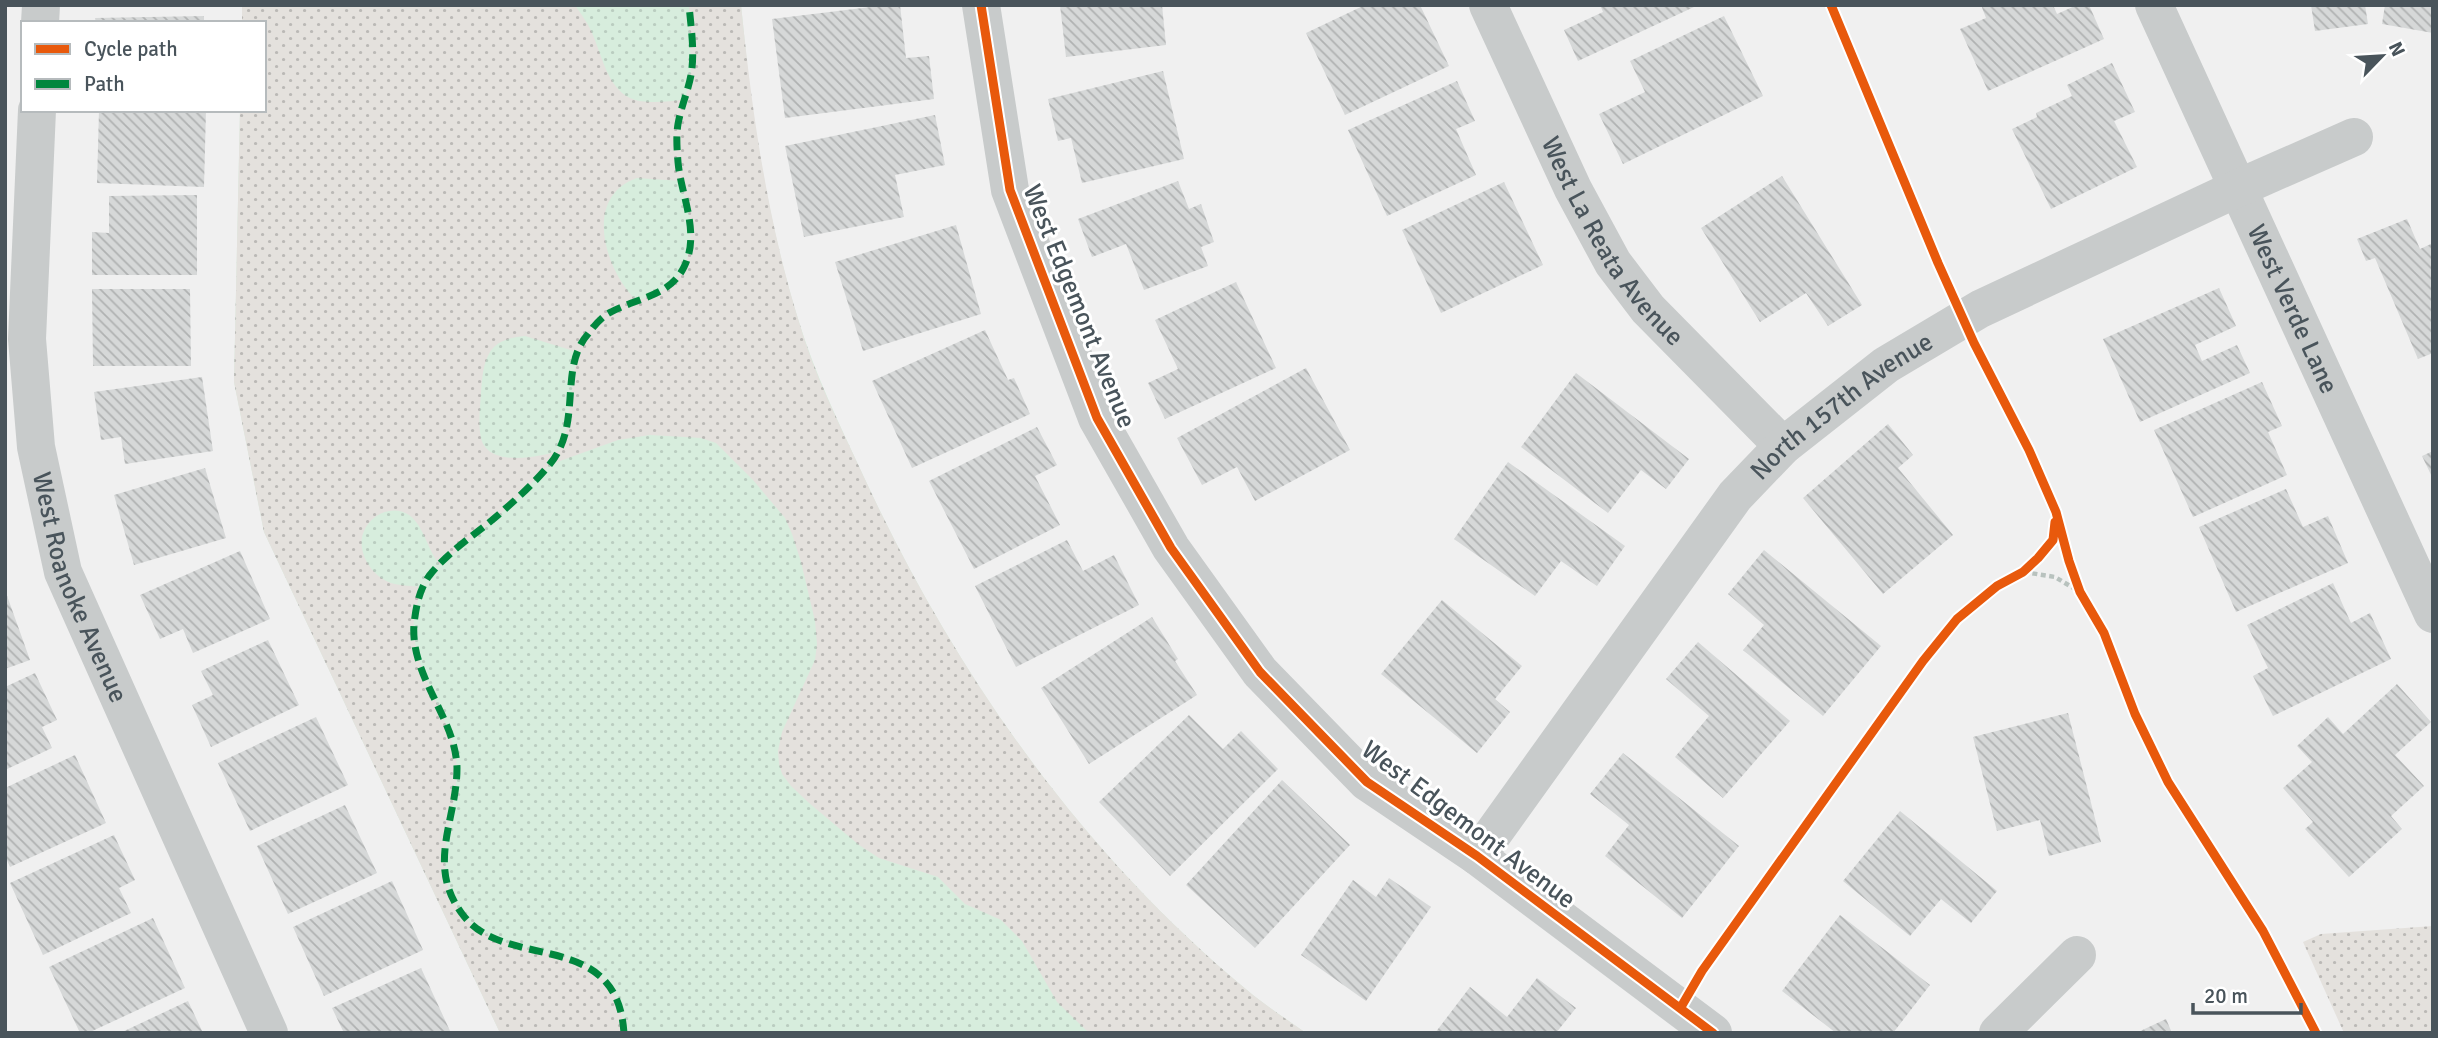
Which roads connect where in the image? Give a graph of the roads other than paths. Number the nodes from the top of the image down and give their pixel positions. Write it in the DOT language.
graph roads {
  1 [pos="981,5"];
  2 [pos="1488,5"];
  3 [pos="2154,5"];
  4 [pos="37,112"];
  5 [pos="2354,137"];
  6 [pos="2236,189"];
  7 [pos="1783,446"];
  8 [pos="2433,614"];
  9 [pos="1477,856"];
  10 [pos="2077,956"];
  11 [pos="269,1033"];
  12 [pos="1713,1033"];
  13 [pos="1998,1033"];
  1 -- 9 [label="street, West Edgemont Avenue"];
  2 -- 7 [label="street, West La Reata Avenue"];
  3 -- 6 [label="street, West Verde Lane"];
  4 -- 11 [label="street, West Roanoke Avenue"];
  5 -- 6 [label="street, North 157th Avenue"];
  6 -- 7 [label="street, North 157th Avenue"];
  6 -- 8 [label="street, West Verde Lane"];
  7 -- 9 [label="street, North 157th Avenue"];
  9 -- 12 [label="street, West Edgemont Avenue"];
  10 -- 13 [label="street"];
}
